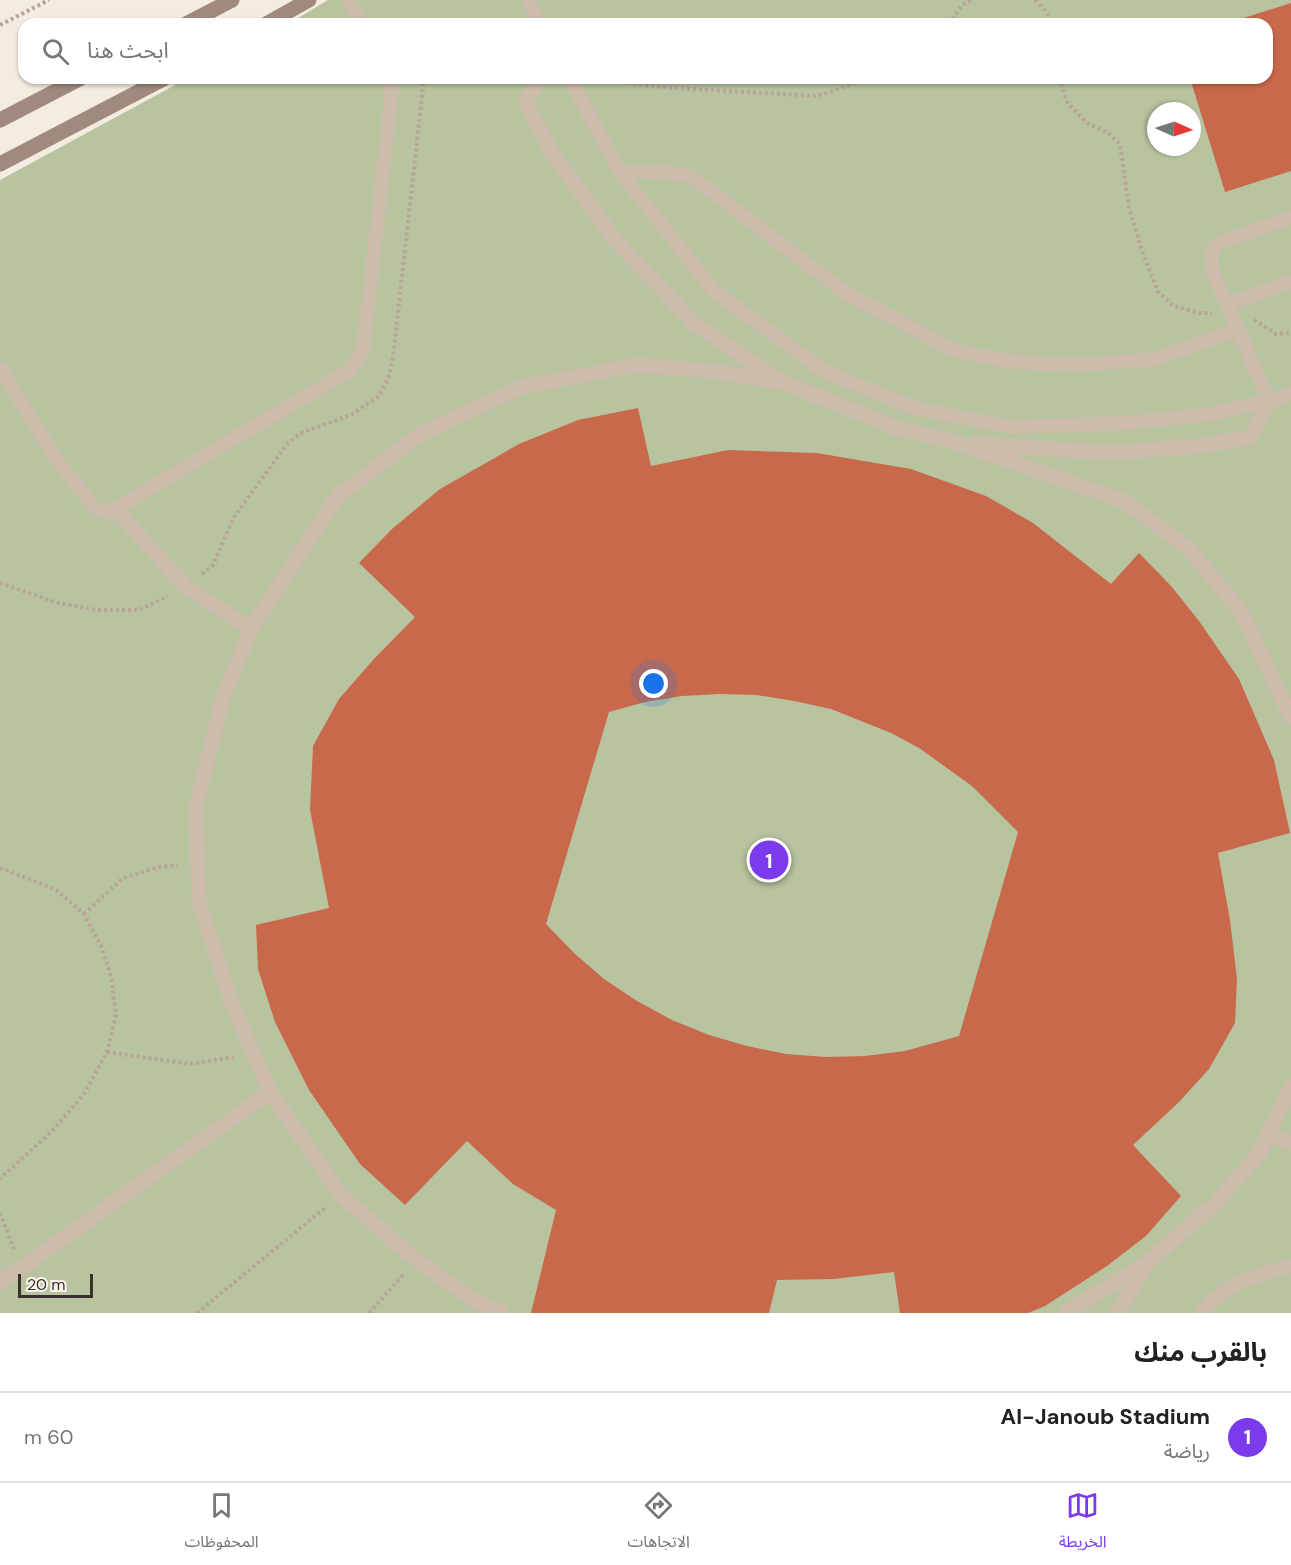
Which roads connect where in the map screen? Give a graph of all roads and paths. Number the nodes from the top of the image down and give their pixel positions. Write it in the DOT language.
graph roads {
  1 [pos="49,0"];
  2 [pos="232,0"];
  3 [pos="309,0"];
  4 [pos="349,0"];
  5 [pos="528,0"];
  6 [pos="972,0"];
  7 [pos="1035,0"];
  8 [pos="198,18"];
  9 [pos="277,18"];
  10 [pos="358,18"];
  11 [pos="537,18"];
  12 [pos="952,18"];
  13 [pos="1049,18"];
  14 [pos="0,25"];
  15 [pos="69,84"];
  16 [pos="153,84"];
  17 [pos="389,84"];
  18 [pos="536,84"];
  19 [pos="573,84"];
  20 [pos="633,84"];
  21 [pos="852,84"];
  22 [pos="1061,84"];
  23 [pos="0,120"];
  24 [pos="0,164"];
  25 [pos="619,171"];
  26 [pos="1291,217"];
  27 [pos="1291,282"];
  28 [pos="1229,309"];
  29 [pos="1237,330"];
  30 [pos="1291,333"];
  31 [pos="0,368"];
  32 [pos="782,382"];
  33 [pos="1291,393"];
  34 [pos="1269,401"];
  35 [pos="954,442"];
  36 [pos="115,509"];
  37 [pos="251,629"];
  38 [pos="1291,718"];
  39 [pos="198,862"];
  40 [pos="0,868"];
  41 [pos="84,914"];
  42 [pos="107,1052"];
  43 [pos="254,1055"];
  44 [pos="1291,1087"];
  45 [pos="270,1092"];
  46 [pos="1267,1135"];
  47 [pos="1291,1143"];
  48 [pos="0,1179"];
  49 [pos="341,1195"];
  50 [pos="0,1213"];
  51 [pos="416,1260"];
  52 [pos="1147,1263"];
  53 [pos="1291,1266"];
  54 [pos="21,1268"];
  55 [pos="0,1283"];
  56 [pos="197,1313"];
  57 [pos="369,1313"];
  58 [pos="502,1313"];
  59 [pos="1065,1313"];
  60 [pos="1117,1313"];
  61 [pos="1201,1313"];
  1 -- 14 [label="path"];
  2 -- 8 [label="street"];
  3 -- 9 [label="street"];
  4 -- 10 [label="lane"];
  5 -- 11 [label="lane"];
  6 -- 12 [label="path"];
  7 -- 13 [label="path"];
  15 -- 23 [label="street"];
  16 -- 24 [label="street"];
  17 -- 36 [label="lane"];
  18 -- 32 [label="street"];
  19 -- 25 [label="lane"];
  20 -- 21 [label="path"];
  22 -- 28 [label="path"];
  25 -- 29 [label="lane"];
  25 -- 34 [label="lane"];
  26 -- 28 [label="lane"];
  27 -- 28 [label="lane"];
  28 -- 29 [label="lane"];
  28 -- 30 [label="path"];
  29 -- 34 [label="lane"];
  31 -- 36 [label="lane"];
  32 -- 35 [label="street"];
  32 -- 37 [label="street"];
  33 -- 34 [label="lane"];
  34 -- 35 [label="street"];
  35 -- 38 [label="street"];
  36 -- 37 [label="street"];
  37 -- 39 [label="street"];
  39 -- 41 [label="path"];
  39 -- 43 [label="street"];
  40 -- 41 [label="path"];
  41 -- 42 [label="path"];
  42 -- 43 [label="path"];
  42 -- 48 [label="path"];
  43 -- 45 [label="street"];
  44 -- 46 [label="street"];
  45 -- 49 [label="street"];
  45 -- 54 [label="street"];
  46 -- 47 [label="street"];
  46 -- 52 [label="street"];
  49 -- 51 [label="street"];
  49 -- 56 [label="path"];
  50 -- 54 [label="path"];
  51 -- 57 [label="path"];
  51 -- 58 [label="street"];
  52 -- 59 [label="street"];
  52 -- 60 [label="street"];
  53 -- 61 [label="lane"];
  54 -- 55 [label="street"];
}
